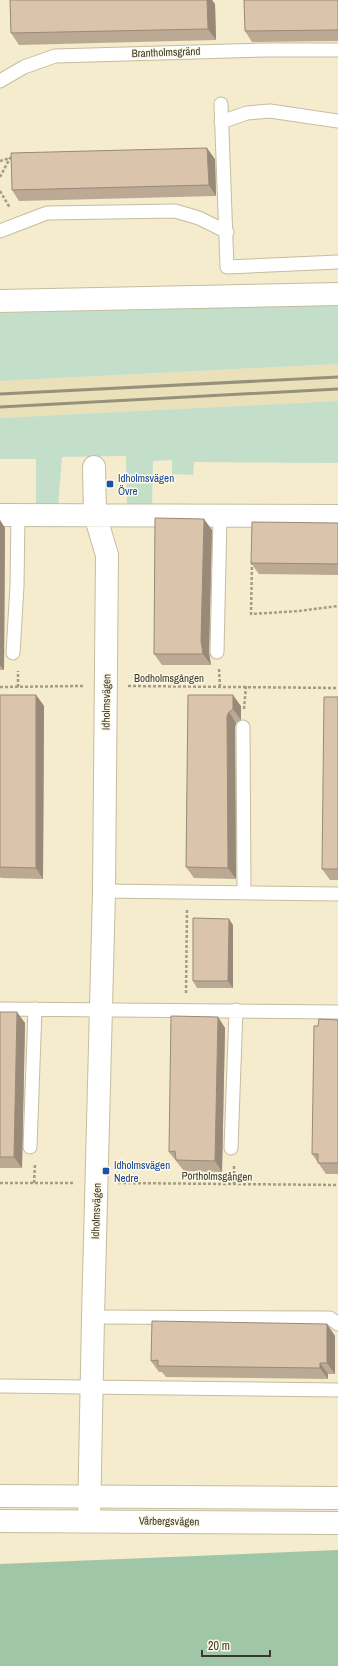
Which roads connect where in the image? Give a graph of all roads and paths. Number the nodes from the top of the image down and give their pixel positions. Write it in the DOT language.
graph roads {
  1 [pos="338,50"];
  2 [pos="0,81"];
  3 [pos="221,104"];
  4 [pos="338,121"];
  5 [pos="221,122"];
  6 [pos="10,158"];
  7 [pos="18,158"];
  8 [pos="0,161"];
  9 [pos="0,177"];
  10 [pos="0,231"];
  11 [pos="227,232"];
  12 [pos="338,262"];
  13 [pos="338,294"];
  14 [pos="0,300"];
  15 [pos="94,467"];
  16 [pos="9,515"];
  17 [pos="95,515"];
  18 [pos="220,516"];
  19 [pos="338,516"];
  20 [pos="252,558"];
  21 [pos="338,606"];
  22 [pos="217,652"];
  23 [pos="13,653"];
  24 [pos="107,686"];
  25 [pos="246,686"];
  26 [pos="0,687"];
  27 [pos="338,688"];
  28 [pos="243,727"];
  29 [pos="104,891"];
  30 [pos="187,893"];
  31 [pos="244,893"];
  32 [pos="338,894"];
  33 [pos="0,1009"];
  34 [pos="35,1009"];
  35 [pos="186,1009"];
  36 [pos="101,1010"];
  37 [pos="236,1010"];
  38 [pos="338,1012"];
  39 [pos="30,1147"];
  40 [pos="231,1148"];
  41 [pos="97,1182"];
  42 [pos="0,1183"];
  43 [pos="338,1185"];
  44 [pos="93,1316"];
  45 [pos="338,1324"];
  46 [pos="0,1386"];
  47 [pos="91,1387"];
  48 [pos="338,1390"];
  49 [pos="90,1495"];
  50 [pos="0,1496"];
  51 [pos="338,1498"];
  52 [pos="90,1520"];
  53 [pos="0,1521"];
  54 [pos="338,1523"];
  1 -- 2 [label="lane, Brantholmsgränd"];
  3 -- 5 [label="lane"];
  4 -- 5 [label="lane"];
  5 -- 11 [label="lane"];
  6 -- 7 [label="path"];
  6 -- 8 [label="path"];
  6 -- 9 [label="path"];
  10 -- 11 [label="lane"];
  11 -- 12 [label="lane"];
  13 -- 14 [label="street"];
  15 -- 17 [label="street, Idholmsvägen"];
  16 -- 17 [label="street"];
  16 -- 23 [label="lane"];
  17 -- 18 [label="street"];
  17 -- 24 [label="street, Idholmsvägen"];
  18 -- 19 [label="street"];
  18 -- 22 [label="lane"];
  20 -- 21 [label="path"];
  24 -- 25 [label="path, Bodholmsgången"];
  24 -- 26 [label="path, Bodholmsgången"];
  24 -- 29 [label="street, Idholmsvägen"];
  25 -- 27 [label="path, Bodholmsgången"];
  25 -- 28 [label="path"];
  28 -- 31 [label="lane"];
  29 -- 30 [label="lane"];
  29 -- 36 [label="street, Idholmsvägen"];
  30 -- 31 [label="lane"];
  30 -- 35 [label="path"];
  31 -- 32 [label="lane"];
  33 -- 34 [label="lane"];
  34 -- 36 [label="lane"];
  34 -- 39 [label="lane"];
  35 -- 36 [label="lane"];
  35 -- 37 [label="lane"];
  36 -- 41 [label="street, Idholmsvägen"];
  37 -- 38 [label="lane"];
  37 -- 40 [label="lane"];
  41 -- 42 [label="path, Portholmsgången"];
  41 -- 43 [label="path, Portholmsgången"];
  41 -- 44 [label="street, Idholmsvägen"];
  44 -- 45 [label="lane"];
  44 -- 47 [label="street, Idholmsvägen"];
  46 -- 47 [label="lane"];
  47 -- 48 [label="lane"];
  47 -- 49 [label="street, Idholmsvägen"];
  49 -- 50 [label="street"];
  49 -- 51 [label="street"];
  49 -- 52 [label="street, Idholmsvägen"];
  52 -- 53 [label="street, Vårbergsvägen"];
  52 -- 54 [label="street, Vårbergsvägen"];
}
